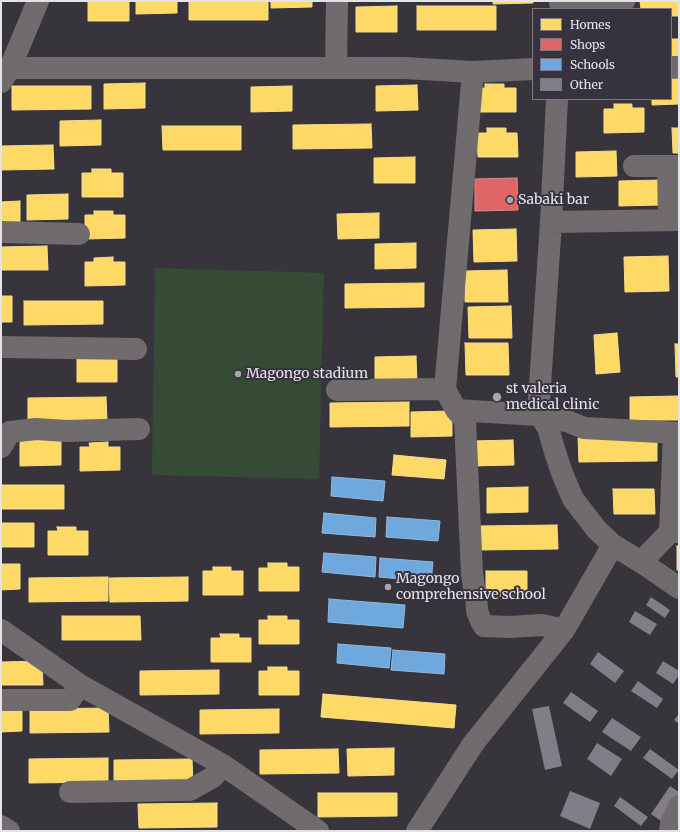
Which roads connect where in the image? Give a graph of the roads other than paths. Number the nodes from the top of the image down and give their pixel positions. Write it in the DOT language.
graph roads {
  1 [pos="38,1"];
  2 [pos="337,1"];
  3 [pos="624,1"];
  4 [pos="560,4"];
  5 [pos="336,68"];
  6 [pos="532,69"];
  7 [pos="473,72"];
  8 [pos="6,75"];
  9 [pos="557,100"];
  10 [pos="634,166"];
  11 [pos="674,166"];
  12 [pos="674,220"];
  13 [pos="551,222"];
  14 [pos="1,232"];
  15 [pos="79,234"];
  16 [pos="1,347"];
  17 [pos="136,349"];
  18 [pos="445,389"];
  19 [pos="336,390"];
  20 [pos="456,410"];
  21 [pos="540,416"];
  22 [pos="138,429"];
  23 [pos="676,433"];
  24 [pos="1,447"];
  25 [pos="674,532"];
  26 [pos="613,545"];
  27 [pos="641,562"];
  28 [pos="679,588"];
  29 [pos="1,630"];
  30 [pos="564,630"];
  31 [pos="80,685"];
  32 [pos="1,700"];
  33 [pos="223,765"];
  34 [pos="70,792"];
  35 [pos="679,806"];
  36 [pos="1,826"];
  37 [pos="9,831"];
  38 [pos="318,831"];
  39 [pos="418,831"];
  40 [pos="670,831"];
  1 -- 8 [label="street"];
  2 -- 5 [label="street"];
  3 -- 4 [label="street"];
  5 -- 7 [label="street"];
  5 -- 8 [label="street"];
  6 -- 7 [label="street"];
  7 -- 18 [label="street"];
  9 -- 13 [label="street"];
  10 -- 11 [label="street"];
  11 -- 12 [label="street"];
  12 -- 13 [label="street"];
  13 -- 21 [label="street"];
  14 -- 15 [label="street"];
  16 -- 17 [label="street"];
  18 -- 19 [label="street"];
  18 -- 20 [label="street"];
  20 -- 21 [label="street"];
  20 -- 30 [label="street"];
  21 -- 23 [label="street"];
  21 -- 26 [label="street"];
  22 -- 24 [label="street"];
  23 -- 25 [label="street"];
  25 -- 27 [label="street"];
  26 -- 27 [label="street"];
  26 -- 30 [label="street"];
  27 -- 28 [label="street"];
  29 -- 31 [label="street"];
  30 -- 39 [label="street"];
  31 -- 32 [label="street"];
  31 -- 33 [label="street"];
  33 -- 34 [label="street"];
  33 -- 38 [label="street"];
  35 -- 40 [label="street"];
  36 -- 37 [label="main road"];
}
